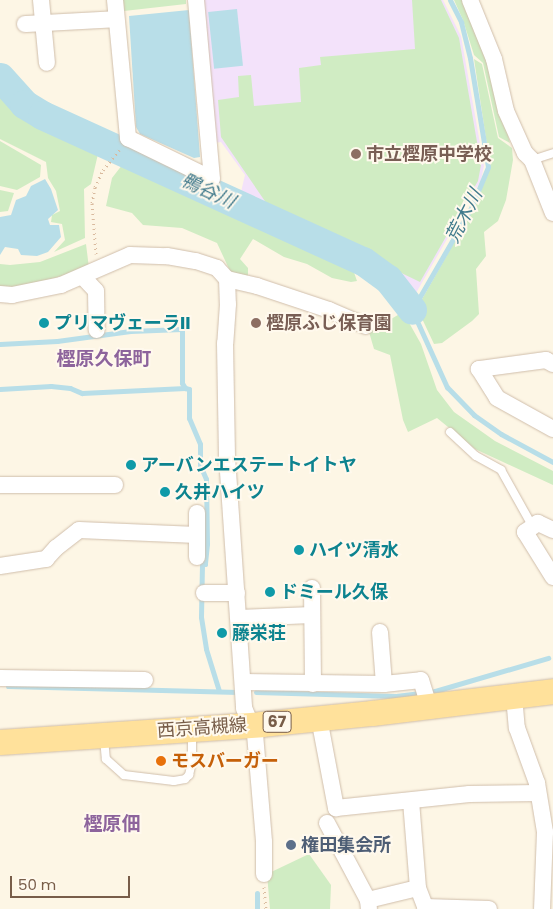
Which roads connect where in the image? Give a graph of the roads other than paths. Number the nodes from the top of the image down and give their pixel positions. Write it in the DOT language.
graph roads {
  1 [pos="41,0"];
  2 [pos="115,0"];
  3 [pos="196,0"];
  4 [pos="470,0"];
  5 [pos="116,19"];
  6 [pos="25,24"];
  7 [pos="44,24"];
  8 [pos="47,63"];
  9 [pos="553,153"];
  10 [pos="532,160"];
  11 [pos="553,213"];
  12 [pos="82,277"];
  13 [pos="227,279"];
  14 [pos="0,294"];
  15 [pos="366,326"];
  16 [pos="96,330"];
  17 [pos="553,364"];
  18 [pos="553,429"];
  19 [pos="450,432"];
  20 [pos="0,485"];
  21 [pos="115,486"];
  22 [pos="197,512"];
  23 [pos="533,527"];
  24 [pos="553,530"];
  25 [pos="197,535"];
  26 [pos="197,557"];
  27 [pos="0,566"];
  28 [pos="553,577"];
  29 [pos="312,588"];
  30 [pos="204,593"];
  31 [pos="237,593"];
  32 [pos="312,615"];
  33 [pos="239,618"];
  34 [pos="380,632"];
  35 [pos="0,678"];
  36 [pos="145,680"];
  37 [pos="243,682"];
  38 [pos="313,684"];
  39 [pos="384,684"];
  40 [pos="553,691"];
  41 [pos="514,696"];
  42 [pos="427,697"];
  43 [pos="319,718"];
  44 [pos="250,725"];
  45 [pos="192,729"];
  46 [pos="104,735"];
  47 [pos="0,742"];
  48 [pos="538,794"];
  49 [pos="411,801"];
  50 [pos="327,823"];
  51 [pos="264,874"];
  52 [pos="418,888"];
  53 [pos="548,888"];
  54 [pos="369,904"];
  55 [pos="425,908"];
  56 [pos="488,909"];
  57 [pos="542,909"];
  1 -- 7 [label="street"];
  2 -- 5 [label="street"];
  3 -- 5 [label="street"];
  4 -- 10 [label="street"];
  5 -- 7 [label="street"];
  6 -- 7 [label="street"];
  7 -- 8 [label="street"];
  9 -- 10 [label="lane"];
  10 -- 11 [label="street"];
  12 -- 13 [label="street"];
  12 -- 14 [label="street"];
  12 -- 16 [label="street"];
  13 -- 15 [label="street"];
  13 -- 31 [label="street"];
  17 -- 18 [label="street"];
  19 -- 23 [label="lane"];
  20 -- 21 [label="street"];
  22 -- 25 [label="street"];
  23 -- 24 [label="street"];
  23 -- 28 [label="street"];
  25 -- 26 [label="street"];
  25 -- 27 [label="street"];
  29 -- 32 [label="street"];
  30 -- 31 [label="street"];
  31 -- 33 [label="street"];
  32 -- 33 [label="street"];
  32 -- 38 [label="street"];
  33 -- 37 [label="street"];
  34 -- 39 [label="street"];
  35 -- 36 [label="street"];
  37 -- 38 [label="street"];
  37 -- 44 [label="street"];
  38 -- 39 [label="street"];
  39 -- 42 [label="street"];
  40 -- 41 [label="main road, 西京高槻線 / 67"];
  41 -- 42 [label="main road, 西京高槻線 / 67"];
  41 -- 48 [label="street"];
  42 -- 43 [label="main road, 西京高槻線 / 67"];
  43 -- 44 [label="main road, 西京高槻線 / 67"];
  43 -- 49 [label="street"];
  44 -- 45 [label="main road, 西京高槻線 / 67"];
  44 -- 51 [label="street"];
  45 -- 46 [label="main road, 西京高槻線 / 67"];
  45 -- 46 [label="lane"];
  46 -- 47 [label="main road, 西京高槻線 / 67"];
  48 -- 49 [label="street"];
  48 -- 53 [label="street"];
  49 -- 52 [label="street"];
  50 -- 54 [label="street"];
  52 -- 54 [label="street"];
  52 -- 55 [label="street"];
  53 -- 57 [label="street"];
  55 -- 56 [label="street"];
}
